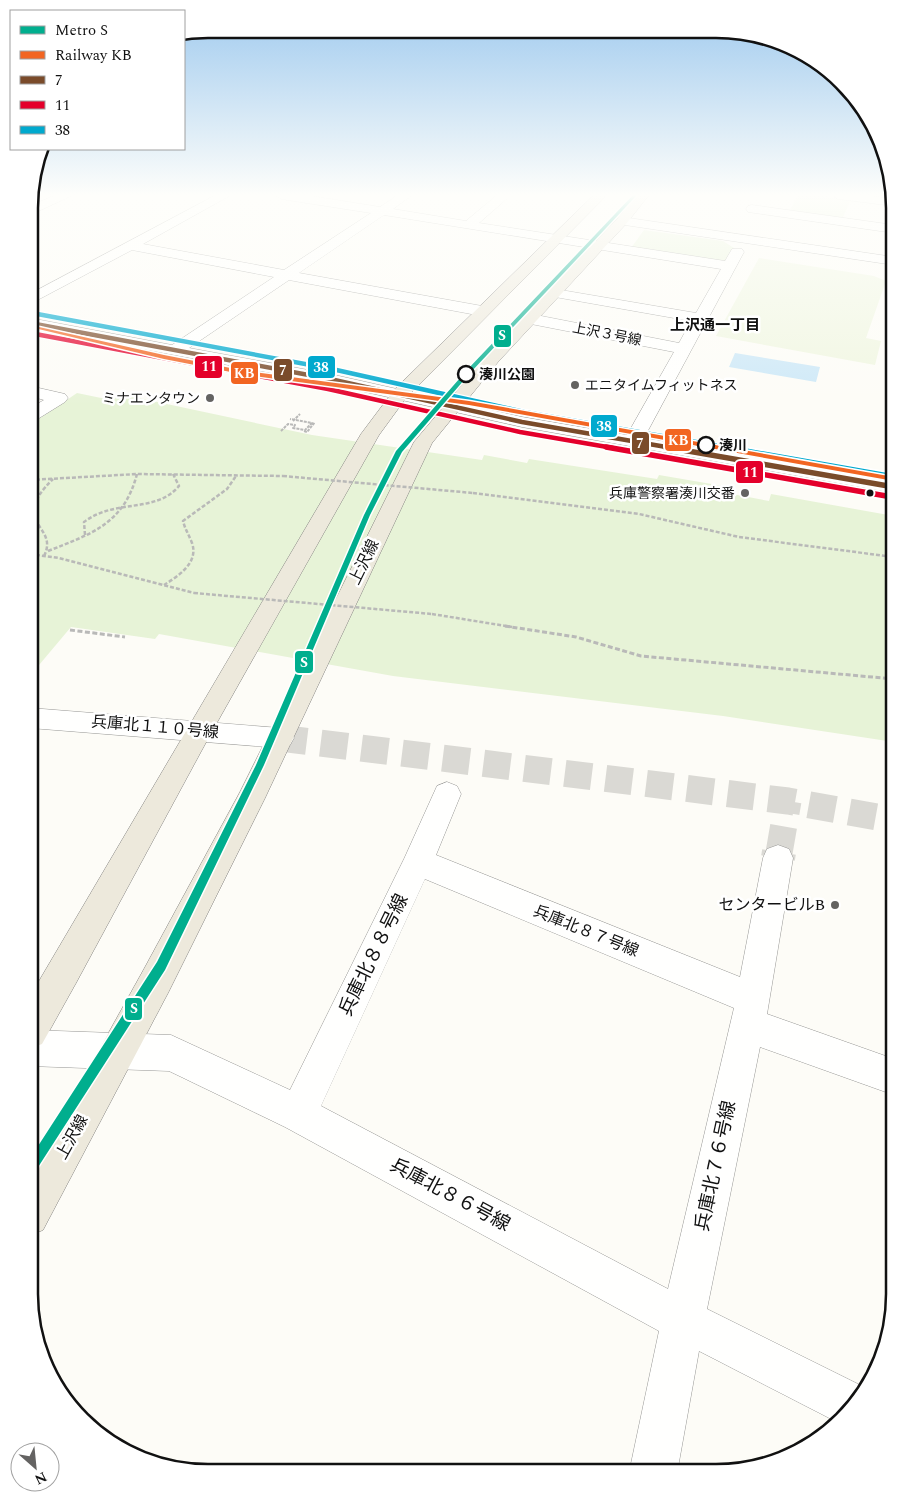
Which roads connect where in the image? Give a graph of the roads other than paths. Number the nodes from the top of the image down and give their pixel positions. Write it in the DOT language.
graph roads {
  1 [pos="95,265"];
  2 [pos="233,265"];
  3 [pos="301,265"];
  4 [pos="530,265"];
  5 [pos="581,265"];
  6 [pos="723,265"];
  7 [pos="729,266"];
  8 [pos="286,275"];
  9 [pos="555,293"];
  10 [pos="38,296"];
  11 [pos="482,311"];
  12 [pos="700,318"];
  13 [pos="531,319"];
  14 [pos="38,324"];
  15 [pos="682,349"];
  16 [pos="175,350"];
  17 [pos="38,393"];
  18 [pos="400,394"];
  19 [pos="451,407"];
  20 [pos="38,411"];
  21 [pos="633,441"];
  22 [pos="886,487"];
  23 [pos="38,719"];
  24 [pos="200,730"];
  25 [pos="280,738"];
  26 [pos="447,794"];
  27 [pos="778,858"];
  28 [pos="418,862"];
  29 [pos="750,1012"];
  30 [pos="38,1015"];
  31 [pos="38,1048"];
  32 [pos="119,1050"];
  33 [pos="885,1073"];
  34 [pos="298,1114"];
  35 [pos="38,1199"];
  36 [pos="683,1320"];
  37 [pos="847,1402"];
  38 [pos="654,1464"];
  1 -- 10 [label="street"];
  2 -- 8 [label="street"];
  3 -- 8 [label="street"];
  4 -- 11 [label="main road"];
  5 -- 9 [label="main road, 上沢線"];
  6 -- 7 [label="street"];
  7 -- 12 [label="street"];
  8 -- 11 [label="street"];
  8 -- 16 [label="street"];
  9 -- 12 [label="street"];
  9 -- 13 [label="main road, 上沢線"];
  11 -- 18 [label="main road"];
  12 -- 15 [label="street"];
  13 -- 15 [label="street, 上沢３号線"];
  13 -- 19 [label="main road, 上沢線"];
  14 -- 16 [label="street"];
  15 -- 21 [label="street"];
  16 -- 18 [label="street"];
  17 -- 20 [label="street"];
  18 -- 19 [label="street"];
  18 -- 24 [label="main road"];
  19 -- 21 [label="street"];
  19 -- 25 [label="main road, 上沢線"];
  21 -- 22 [label="street"];
  23 -- 24 [label="street, 兵庫北１１０号線"];
  24 -- 25 [label="street, 兵庫北１１０号線"];
  24 -- 30 [label="main road"];
  25 -- 32 [label="main road, 上沢線"];
  26 -- 28 [label="street, 兵庫北８８号線"];
  27 -- 29 [label="street, 兵庫北７６号線"];
  28 -- 29 [label="street, 兵庫北８７号線"];
  28 -- 34 [label="street, 兵庫北８８号線"];
  29 -- 33 [label="street, 兵庫北８７号線"];
  29 -- 36 [label="street, 兵庫北７６号線"];
  31 -- 32 [label="street, 兵庫北８６号線"];
  32 -- 34 [label="street, 兵庫北８６号線"];
  32 -- 35 [label="main road, 上沢線"];
  34 -- 36 [label="street, 兵庫北８６号線"];
  36 -- 37 [label="street, 兵庫北８６号線"];
  36 -- 38 [label="street, 兵庫北７６号線"];
}
